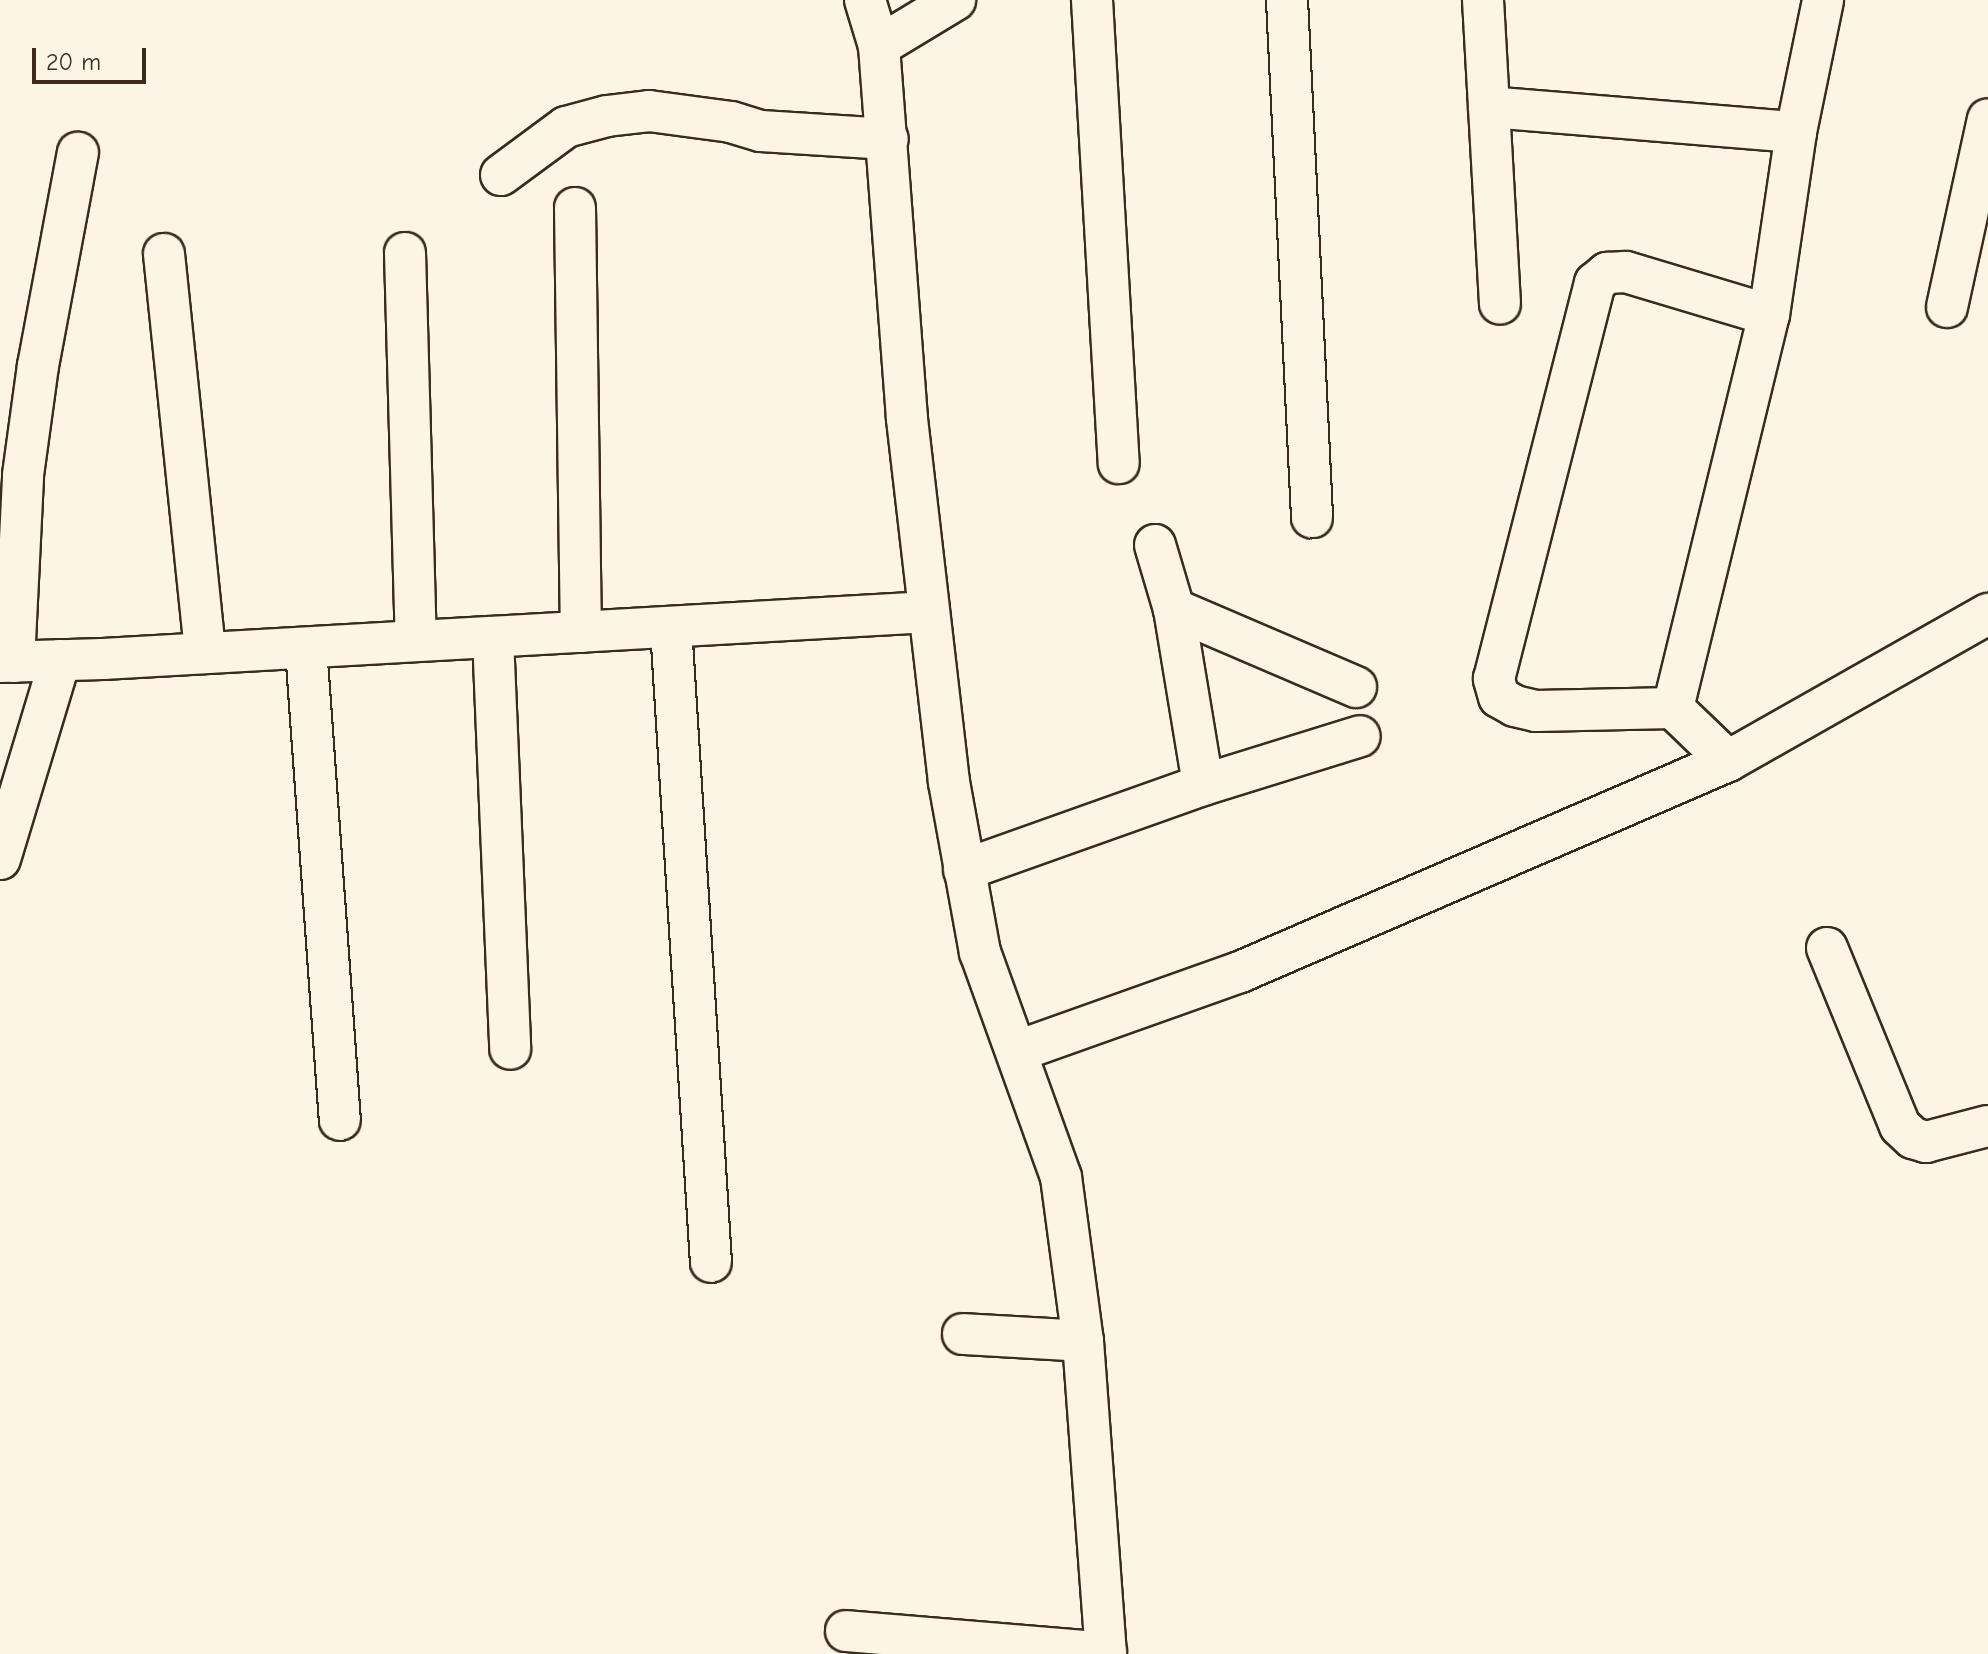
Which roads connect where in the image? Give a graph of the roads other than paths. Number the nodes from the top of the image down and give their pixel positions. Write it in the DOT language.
graph roads {
  1 [pos="865,0"];
  2 [pos="955,0"];
  3 [pos="1092,0"];
  4 [pos="1287,0"];
  5 [pos="1483,0"];
  6 [pos="1823,0"];
  7 [pos="879,46"];
  8 [pos="1489,107"];
  9 [pos="1988,119"];
  10 [pos="1796,132"];
  11 [pos="888,139"];
  12 [pos="78,153"];
  13 [pos="501,175"];
  14 [pos="575,208"];
  15 [pos="1979,210"];
  16 [pos="405,253"];
  17 [pos="164,254"];
  18 [pos="1500,304"];
  19 [pos="1947,307"];
  20 [pos="1769,315"];
  21 [pos="1119,463"];
  22 [pos="1312,517"];
  23 [pos="1155,545"];
  24 [pos="1174,609"];
  25 [pos="929,612"];
  26 [pos="1988,614"];
  27 [pos="671,627"];
  28 [pos="581,632"];
  29 [pos="493,637"];
  30 [pos="416,641"];
  31 [pos="306,648"];
  32 [pos="205,653"];
  33 [pos="60,660"];
  34 [pos="7,662"];
  35 [pos="1356,687"];
  36 [pos="1673,708"];
  37 [pos="1360,736"];
  38 [pos="1728,761"];
  39 [pos="1203,785"];
  40 [pos="0,859"];
  41 [pos="964,870"];
  42 [pos="1827,948"];
  43 [pos="510,1049"];
  44 [pos="1018,1051"];
  45 [pos="340,1120"];
  46 [pos="1988,1126"];
  47 [pos="711,1262"];
  48 [pos="963,1334"];
  49 [pos="1083,1341"];
  50 [pos="846,1631"];
  51 [pos="1106,1654"];
  1 -- 7 [label="street"];
  2 -- 7 [label="street"];
  3 -- 21 [label="street"];
  4 -- 22 [label="street"];
  5 -- 8 [label="street"];
  6 -- 10 [label="street"];
  7 -- 11 [label="street"];
  8 -- 10 [label="street"];
  8 -- 18 [label="street"];
  9 -- 15 [label="street"];
  10 -- 20 [label="street"];
  11 -- 13 [label="street"];
  11 -- 25 [label="street"];
  12 -- 34 [label="street"];
  14 -- 28 [label="street"];
  15 -- 19 [label="street"];
  16 -- 30 [label="street"];
  17 -- 32 [label="street"];
  20 -- 36 [label="street"];
  20 -- 36 [label="street"];
  23 -- 24 [label="street"];
  24 -- 35 [label="street"];
  24 -- 39 [label="street"];
  25 -- 27 [label="street"];
  25 -- 41 [label="street"];
  26 -- 38 [label="street"];
  27 -- 28 [label="street"];
  27 -- 47 [label="street"];
  28 -- 29 [label="street"];
  29 -- 30 [label="street"];
  29 -- 43 [label="street"];
  30 -- 31 [label="street"];
  31 -- 32 [label="street"];
  31 -- 45 [label="street"];
  32 -- 33 [label="street"];
  33 -- 34 [label="street"];
  33 -- 40 [label="street"];
  36 -- 38 [label="street"];
  37 -- 39 [label="street"];
  38 -- 44 [label="street"];
  39 -- 41 [label="street"];
  41 -- 44 [label="street"];
  42 -- 46 [label="street"];
  44 -- 49 [label="street"];
  48 -- 49 [label="street"];
  49 -- 51 [label="street"];
  50 -- 51 [label="street"];
}
